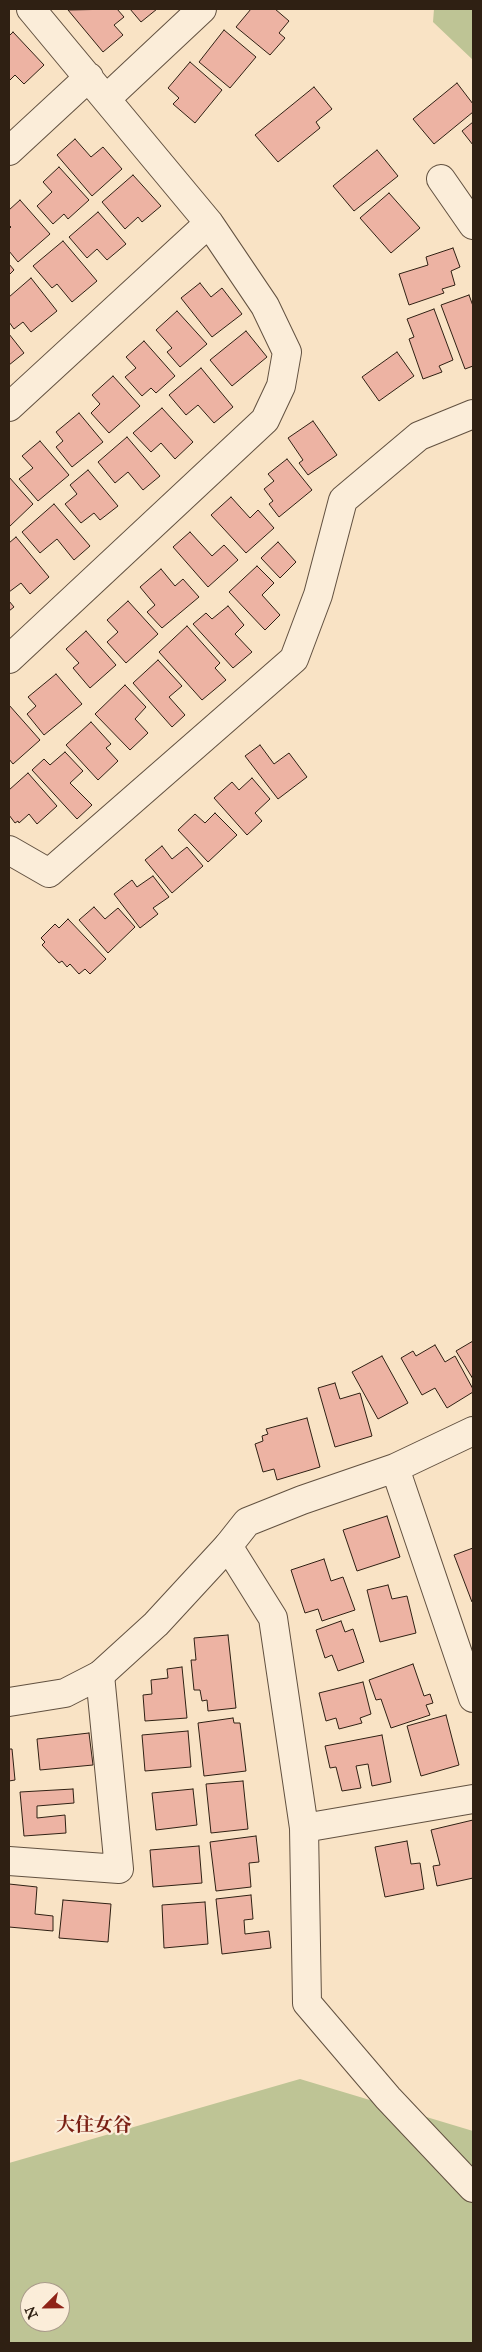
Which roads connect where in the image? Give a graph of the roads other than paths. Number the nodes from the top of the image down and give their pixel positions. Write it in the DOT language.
graph roads {
  1 [pos="31,9"];
  2 [pos="202,9"];
  3 [pos="89,77"];
  4 [pos="106,99"];
  5 [pos="9,151"];
  6 [pos="441,179"];
  7 [pos="209,223"];
  8 [pos="473,225"];
  9 [pos="9,407"];
  10 [pos="473,414"];
  11 [pos="9,659"];
  12 [pos="9,850"];
  13 [pos="473,1431"];
  14 [pos="395,1468"];
  15 [pos="228,1546"];
  16 [pos="100,1675"];
  17 [pos="473,1698"];
  18 [pos="9,1702"];
  19 [pos="473,1799"];
  20 [pos="304,1828"];
  21 [pos="9,1861"];
  22 [pos="473,2188"];
  1 -- 3 [label="street"];
  2 -- 4 [label="street"];
  3 -- 4 [label="street"];
  3 -- 5 [label="street"];
  4 -- 7 [label="street"];
  6 -- 8 [label="street"];
  7 -- 9 [label="street"];
  7 -- 11 [label="street"];
  10 -- 12 [label="street"];
  13 -- 14 [label="street"];
  14 -- 15 [label="street"];
  14 -- 17 [label="street"];
  15 -- 16 [label="street"];
  15 -- 20 [label="street"];
  16 -- 18 [label="street"];
  16 -- 21 [label="street"];
  19 -- 20 [label="street"];
  20 -- 22 [label="street"];
}
